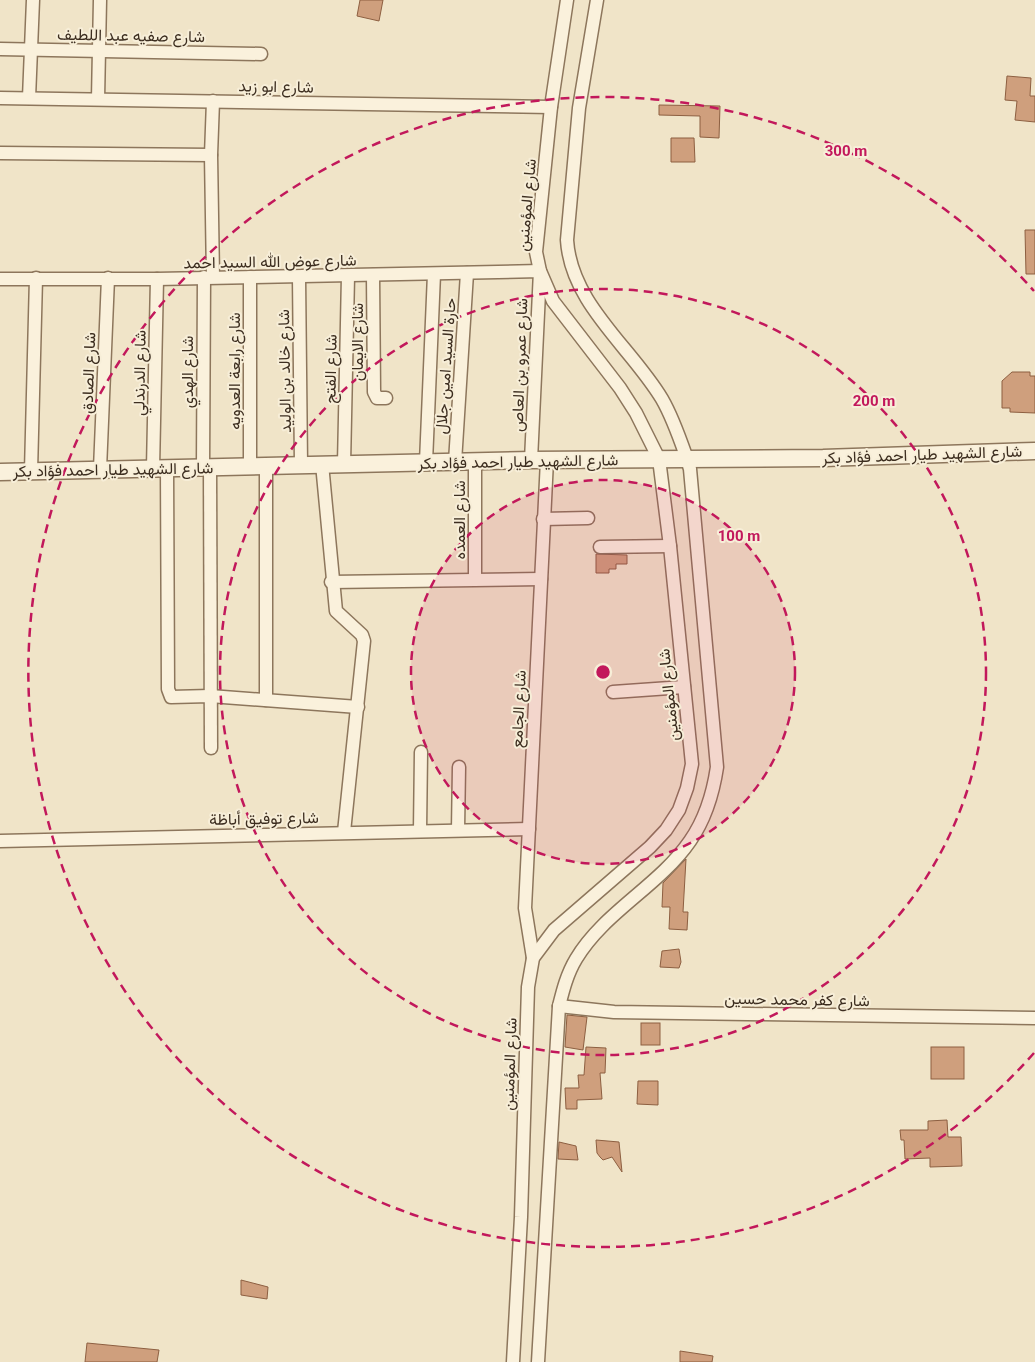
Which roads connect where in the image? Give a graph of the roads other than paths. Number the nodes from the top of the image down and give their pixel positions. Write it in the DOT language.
graph roads {
  1 [pos="33,0"];
  2 [pos="100,0"];
  3 [pos="567,0"];
  4 [pos="597,0"];
  5 [pos="0,49"];
  6 [pos="31,49"];
  7 [pos="99,51"];
  8 [pos="261,54"];
  9 [pos="0,98"];
  10 [pos="29,98"];
  11 [pos="98,99"];
  12 [pos="213,101"];
  13 [pos="551,107"];
  14 [pos="0,153"];
  15 [pos="211,155"];
  16 [pos="540,271"];
  17 [pos="467,273"];
  18 [pos="434,274"];
  19 [pos="250,276"];
  20 [pos="348,276"];
  21 [pos="373,276"];
  22 [pos="208,277"];
  23 [pos="299,277"];
  24 [pos="36,278"];
  25 [pos="108,278"];
  26 [pos="0,279"];
  27 [pos="157,279"];
  28 [pos="386,398"];
  29 [pos="1035,451"];
  30 [pos="659,459"];
  31 [pos="687,459"];
  32 [pos="539,460"];
  33 [pos="475,461"];
  34 [pos="426,462"];
  35 [pos="455,462"];
  36 [pos="322,464"];
  37 [pos="344,464"];
  38 [pos="301,465"];
  39 [pos="258,466"];
  40 [pos="206,467"];
  41 [pos="160,468"];
  42 [pos="100,469"];
  43 [pos="31,471"];
  44 [pos="0,472"];
  45 [pos="588,518"];
  46 [pos="544,519"];
  47 [pos="670,546"];
  48 [pos="600,547"];
  49 [pos="541,579"];
  50 [pos="475,580"];
  51 [pos="331,582"];
  52 [pos="684,687"];
  53 [pos="613,692"];
  54 [pos="210,696"];
  55 [pos="266,700"];
  56 [pos="358,706"];
  57 [pos="211,748"];
  58 [pos="421,752"];
  59 [pos="459,767"];
  60 [pos="529,829"];
  61 [pos="458,830"];
  62 [pos="420,831"];
  63 [pos="344,832"];
  64 [pos="0,841"];
  65 [pos="533,958"];
  66 [pos="559,1006"];
  67 [pos="1035,1018"];
  68 [pos="513,1362"];
  69 [pos="538,1362"];
  1 -- 6 [label="street"];
  2 -- 7 [label="street"];
  3 -- 13 [label="street, شارع المؤمنين"];
  4 -- 31 [label="street"];
  5 -- 6 [label="street, شارع صفيه عبد اللطيف"];
  6 -- 7 [label="street, شارع صفيه عبد اللطيف"];
  6 -- 10 [label="street"];
  7 -- 8 [label="street, شارع صفيه عبد اللطيف"];
  7 -- 11 [label="street"];
  9 -- 10 [label="street, شارع ابو زيد"];
  10 -- 11 [label="street, شارع ابو زيد"];
  11 -- 12 [label="street, شارع ابو زيد"];
  12 -- 13 [label="street, شارع ابو زيد"];
  12 -- 15 [label="street, شارع الهدي"];
  13 -- 16 [label="street, شارع المؤمنين"];
  14 -- 15 [label="street"];
  15 -- 22 [label="street, شارع الهدي"];
  16 -- 17 [label="street, شارع عوض الله السيد احمد"];
  16 -- 30 [label="street, شارع المؤمنين"];
  16 -- 32 [label="street, شارع عمرو بن العاص"];
  17 -- 18 [label="street, شارع عوض الله السيد احمد"];
  17 -- 35 [label="street, حارة السيد امين جلال"];
  18 -- 21 [label="street, شارع عوض الله السيد احمد"];
  18 -- 34 [label="street"];
  19 -- 22 [label="street, شارع عوض الله السيد احمد"];
  19 -- 23 [label="street, شارع عوض الله السيد احمد"];
  19 -- 39 [label="street, شارع رابعة العدويه"];
  20 -- 21 [label="street, شارع عوض الله السيد احمد"];
  20 -- 23 [label="street, شارع عوض الله السيد احمد"];
  20 -- 37 [label="street, شارع الفتح"];
  21 -- 28 [label="street, شارع الايمان"];
  22 -- 27 [label="street, شارع عوض الله السيد احمد"];
  22 -- 40 [label="street, شارع الهدي"];
  23 -- 38 [label="street, شارع خالد بن الوليد"];
  24 -- 25 [label="street, شارع عوض الله السيد احمد"];
  24 -- 26 [label="street, شارع عوض الله السيد احمد"];
  24 -- 43 [label="street"];
  25 -- 27 [label="street, شارع عوض الله السيد احمد"];
  25 -- 42 [label="street, شارع الصادق"];
  27 -- 41 [label="street, شارع الدرندلي"];
  29 -- 31 [label="street, شارع الشهيد طيار احمد فؤاد بكر"];
  30 -- 31 [label="street, شارع الشهيد طيار احمد فؤاد بكر"];
  30 -- 32 [label="street, شارع الشهيد طيار احمد فؤاد بكر"];
  30 -- 47 [label="street, شارع المؤمنين"];
  31 -- 66 [label="street"];
  32 -- 33 [label="street, شارع الشهيد طيار احمد فؤاد بكر"];
  32 -- 46 [label="street, شارع الجامع"];
  33 -- 35 [label="street, شارع الشهيد طيار احمد فؤاد بكر"];
  33 -- 50 [label="street, شارع العمده"];
  34 -- 35 [label="street, شارع الشهيد طيار احمد فؤاد بكر"];
  34 -- 37 [label="street, شارع الشهيد طيار احمد فؤاد بكر"];
  36 -- 37 [label="street, شارع الشهيد طيار احمد فؤاد بكر"];
  36 -- 38 [label="street, شارع الشهيد طيار احمد فؤاد بكر"];
  36 -- 51 [label="street"];
  38 -- 39 [label="street, شارع الشهيد طيار احمد فؤاد بكر"];
  39 -- 40 [label="street, شارع الشهيد طيار احمد فؤاد بكر"];
  39 -- 55 [label="street, شارع رابعة العدويه"];
  40 -- 41 [label="street, شارع الشهيد طيار احمد فؤاد بكر"];
  40 -- 54 [label="street, شارع الهدي"];
  41 -- 42 [label="street, شارع الشهيد طيار احمد فؤاد بكر"];
  41 -- 54 [label="street, شارع الدرندلي"];
  42 -- 43 [label="street, شارع الشهيد طيار احمد فؤاد بكر"];
  43 -- 44 [label="street, شارع الشهيد طيار احمد فؤاد بكر"];
  45 -- 46 [label="street"];
  46 -- 49 [label="street, شارع الجامع"];
  47 -- 48 [label="street"];
  47 -- 52 [label="street, شارع المؤمنين"];
  49 -- 50 [label="street"];
  49 -- 60 [label="street, شارع الجامع"];
  50 -- 51 [label="street"];
  51 -- 56 [label="street"];
  52 -- 53 [label="street"];
  52 -- 65 [label="street, شارع المؤمنين"];
  54 -- 55 [label="street"];
  54 -- 57 [label="street, شارع الهدي"];
  55 -- 56 [label="street"];
  56 -- 63 [label="street"];
  58 -- 62 [label="street"];
  59 -- 61 [label="street"];
  60 -- 61 [label="street, شارع توفيق أباظة"];
  60 -- 65 [label="street, شارع الجامع"];
  61 -- 62 [label="street, شارع توفيق أباظة"];
  62 -- 63 [label="street, شارع توفيق أباظة"];
  63 -- 64 [label="street, شارع توفيق أباظة"];
  65 -- 68 [label="street, شارع المؤمنين"];
  66 -- 67 [label="street, شارع كفر محمد حسين"];
  66 -- 69 [label="street"];
}
